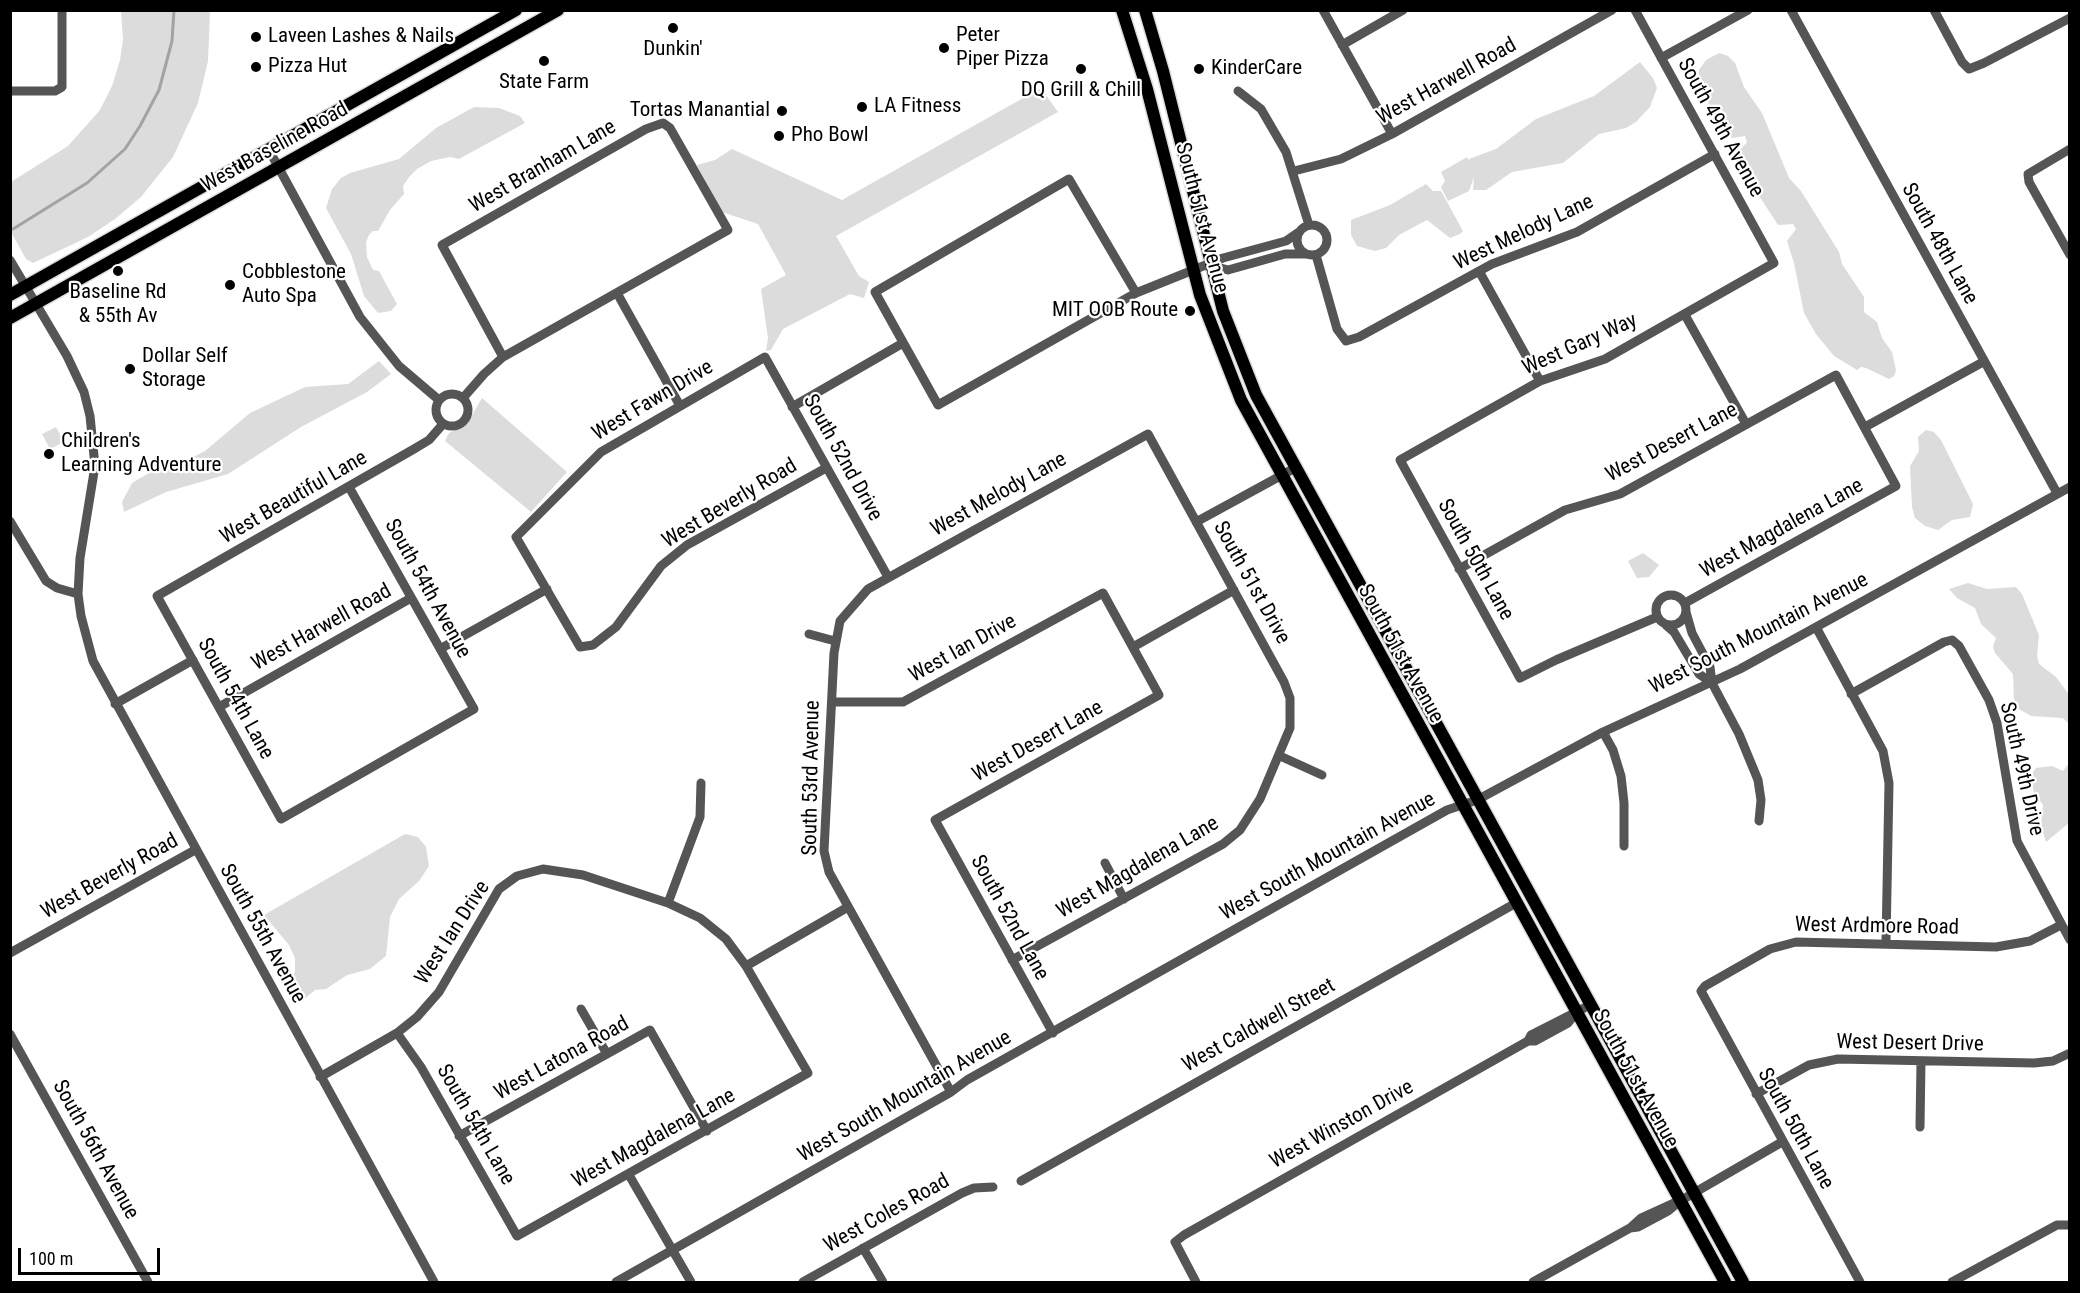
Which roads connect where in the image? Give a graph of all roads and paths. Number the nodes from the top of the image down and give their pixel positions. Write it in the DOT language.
graph roads {
  1 [pos="62,10"];
  2 [pos="516,10"];
  3 [pos="558,10"];
  4 [pos="1122,10"];
  5 [pos="1145,10"];
  6 [pos="1323,10"];
  7 [pos="1403,10"];
  8 [pos="1612,10"];
  9 [pos="1635,10"];
  10 [pos="1748,10"];
  11 [pos="1791,10"];
  12 [pos="1934,10"];
  13 [pos="2070,18"];
  14 [pos="1342,45"];
  15 [pos="1661,58"];
  16 [pos="10,91"];
  17 [pos="1238,91"];
  18 [pos="1392,134"];
  19 [pos="2070,149"];
  20 [pos="269,150"];
  21 [pos="1715,154"];
  22 [pos="279,168"];
  23 [pos="1294,171"];
  24 [pos="1310,225"];
  25 [pos="1299,232"];
  26 [pos="1306,254"];
  27 [pos="1316,255"];
  28 [pos="2070,255"];
  29 [pos="10,260"];
  30 [pos="1774,263"];
  31 [pos="1210,265"];
  32 [pos="1192,269"];
  33 [pos="1479,272"];
  34 [pos="27,286"];
  35 [pos="617,293"];
  36 [pos="1136,293"];
  37 [pos="10,295"];
  38 [pos="38,304"];
  39 [pos="1685,315"];
  40 [pos="10,318"];
  41 [pos="903,343"];
  42 [pos="503,357"];
  43 [pos="765,357"];
  44 [pos="1983,362"];
  45 [pos="1540,381"];
  46 [pos="463,398"];
  47 [pos="439,400"];
  48 [pos="680,404"];
  49 [pos="792,407"];
  50 [pos="443,424"];
  51 [pos="1746,424"];
  52 [pos="1865,427"];
  53 [pos="1148,434"];
  54 [pos="1400,460"];
  55 [pos="826,468"];
  56 [pos="1294,468"];
  57 [pos="1280,476"];
  58 [pos="349,487"];
  59 [pos="2070,487"];
  60 [pos="2057,494"];
  61 [pos="10,521"];
  62 [pos="1196,522"];
  63 [pos="1460,569"];
  64 [pos="888,577"];
  65 [pos="547,589"];
  66 [pos="868,589"];
  67 [pos="1234,590"];
  68 [pos="78,594"];
  69 [pos="157,596"];
  70 [pos="411,598"];
  71 [pos="1685,607"];
  72 [pos="1661,620"];
  73 [pos="1816,627"];
  74 [pos="809,634"];
  75 [pos="835,641"];
  76 [pos="1133,647"];
  77 [pos="440,649"];
  78 [pos="193,660"];
  79 [pos="1520,678"];
  80 [pos="1712,683"];
  81 [pos="1851,694"];
  82 [pos="831,702"];
  83 [pos="115,704"];
  84 [pos="219,706"];
  85 [pos="1604,732"];
  86 [pos="1280,756"];
  87 [pos="1322,775"];
  88 [pos="701,783"];
  89 [pos="1477,800"];
  90 [pos="1460,804"];
  91 [pos="281,819"];
  92 [pos="934,820"];
  93 [pos="1759,821"];
  94 [pos="1624,846"];
  95 [pos="195,850"];
  96 [pos="1105,863"];
  97 [pos="1124,899"];
  98 [pos="668,903"];
  99 [pos="1516,903"];
  100 [pos="848,908"];
  101 [pos="2061,925"];
  102 [pos="2070,940"];
  103 [pos="1886,942"];
  104 [pos="10,953"];
  105 [pos="1012,960"];
  106 [pos="746,966"];
  107 [pos="1701,991"];
  108 [pos="1590,1005"];
  109 [pos="581,1010"];
  110 [pos="1576,1013"];
  111 [pos="1053,1033"];
  112 [pos="10,1034"];
  113 [pos="397,1034"];
  114 [pos="2070,1053"];
  115 [pos="607,1054"];
  116 [pos="1921,1061"];
  117 [pos="808,1073"];
  118 [pos="320,1077"];
  119 [pos="951,1092"];
  120 [pos="1756,1094"];
  121 [pos="1920,1127"];
  122 [pos="707,1131"];
  123 [pos="459,1136"];
  124 [pos="1782,1142"];
  125 [pos="629,1175"];
  126 [pos="1021,1181"];
  127 [pos="993,1187"];
  128 [pos="1694,1192"];
  129 [pos="1680,1201"];
  130 [pos="2068,1225"];
  131 [pos="517,1236"];
  132 [pos="863,1248"];
  133 [pos="672,1251"];
  134 [pos="148,1282"];
  135 [pos="434,1282"];
  136 [pos="616,1282"];
  137 [pos="691,1282"];
  138 [pos="803,1282"];
  139 [pos="883,1282"];
  140 [pos="1196,1282"];
  141 [pos="1533,1282"];
  142 [pos="1725,1282"];
  143 [pos="1743,1282"];
  144 [pos="1860,1282"];
  145 [pos="1952,1282"];
  1 -- 16 [label="street"];
  2 -- 20 [label="main road, West Baseline Road"];
  3 -- 22 [label="main road, West Baseline Road"];
  4 -- 32 [label="main road, South 51st Avenue"];
  5 -- 31 [label="main road, South 51st Avenue"];
  6 -- 14 [label="street"];
  7 -- 14 [label="street"];
  8 -- 18 [label="street, West Harwell Road"];
  9 -- 15 [label="street, South 49th Avenue"];
  10 -- 15 [label="street"];
  11 -- 44 [label="street, South 48th Lane"];
  12 -- 13 [label="street"];
  14 -- 18 [label="street"];
  15 -- 21 [label="street, South 49th Avenue"];
  17 -- 23 [label="street"];
  18 -- 23 [label="street, West Harwell Road"];
  19 -- 28 [label="street"];
  20 -- 22 [label="street"];
  20 -- 34 [label="main road, West Baseline Road"];
  21 -- 30 [label="street, South 49th Avenue"];
  21 -- 33 [label="street, West Melody Lane"];
  22 -- 38 [label="main road, West Baseline Road"];
  22 -- 47 [label="street"];
  23 -- 24 [label="street"];
  24 -- 25 [label="street"];
  24 -- 27 [label="street"];
  25 -- 26 [label="street"];
  25 -- 31 [label="street"];
  26 -- 27 [label="street"];
  26 -- 31 [label="street"];
  27 -- 33 [label="street, West Melody Lane"];
  29 -- 34 [label="street, South 55th Avenue"];
  30 -- 39 [label="street, West Gary Way"];
  31 -- 32 [label="street"];
  31 -- 56 [label="main road, South 51st Avenue"];
  32 -- 36 [label="street"];
  32 -- 57 [label="main road, South 51st Avenue"];
  33 -- 45 [label="street"];
  34 -- 37 [label="main road, West Baseline Road"];
  34 -- 38 [label="street, South 55th Avenue"];
  35 -- 42 [label="street"];
  35 -- 42 [label="street, West Branham Lane"];
  35 -- 48 [label="street"];
  36 -- 41 [label="street"];
  36 -- 41 [label="street"];
  38 -- 40 [label="main road, West Baseline Road"];
  38 -- 68 [label="street, South 55th Avenue"];
  39 -- 45 [label="street, West Gary Way"];
  39 -- 51 [label="street"];
  41 -- 49 [label="street"];
  42 -- 46 [label="street"];
  43 -- 48 [label="street, West Fawn Drive"];
  43 -- 49 [label="street, South 52nd Drive"];
  44 -- 52 [label="street"];
  44 -- 60 [label="street, South 48th Lane"];
  45 -- 54 [label="street, West Gary Way"];
  46 -- 47 [label="street"];
  46 -- 50 [label="street"];
  47 -- 50 [label="street"];
  48 -- 65 [label="street, West Fawn Drive"];
  49 -- 55 [label="street, South 52nd Drive"];
  50 -- 58 [label="street, West Beautiful Lane"];
  51 -- 52 [label="street, West Desert Lane"];
  51 -- 63 [label="street, West Desert Lane"];
  52 -- 71 [label="street, West Magdalena Lane"];
  53 -- 62 [label="street, South 51st Drive"];
  53 -- 64 [label="street, West Melody Lane"];
  54 -- 63 [label="street, South 50th Lane"];
  55 -- 64 [label="street, South 52nd Drive"];
  55 -- 65 [label="street, West Beverly Road"];
  56 -- 57 [label="street"];
  56 -- 89 [label="main road, South 51st Avenue"];
  57 -- 62 [label="street"];
  57 -- 90 [label="main road, South 51st Avenue"];
  58 -- 69 [label="street, West Beautiful Lane"];
  58 -- 70 [label="street, South 54th Avenue"];
  59 -- 60 [label="street, West South Mountain Avenue"];
  60 -- 73 [label="street, West South Mountain Avenue"];
  61 -- 68 [label="street"];
  62 -- 67 [label="street, South 51st Drive"];
  63 -- 79 [label="street, South 50th Lane"];
  64 -- 66 [label="street, West Melody Lane"];
  65 -- 77 [label="street"];
  66 -- 75 [label="street, South 53rd Avenue"];
  67 -- 76 [label="street"];
  67 -- 86 [label="street, South 51st Drive"];
  68 -- 83 [label="street, South 55th Avenue"];
  69 -- 78 [label="street, South 54th Lane"];
  70 -- 77 [label="street, South 54th Avenue"];
  70 -- 84 [label="street, West Harwell Road"];
  71 -- 72 [label="street, West Magdalena Lane"];
  71 -- 72 [label="street, West Magdalena Lane"];
  71 -- 80 [label="street"];
  72 -- 79 [label="street, West Magdalena Lane"];
  72 -- 80 [label="street"];
  73 -- 80 [label="street, West South Mountain Avenue"];
  73 -- 81 [label="street"];
  74 -- 75 [label="street"];
  75 -- 82 [label="street, South 53rd Avenue"];
  76 -- 82 [label="street, West Ian Drive"];
  76 -- 92 [label="street, West Desert Lane"];
  77 -- 91 [label="street, South 54th Avenue"];
  78 -- 83 [label="street"];
  78 -- 84 [label="street, South 54th Lane"];
  80 -- 85 [label="street, West South Mountain Avenue"];
  80 -- 93 [label="street"];
  81 -- 101 [label="street, South 49th Drive"];
  81 -- 103 [label="street"];
  82 -- 100 [label="street, South 53rd Avenue"];
  83 -- 95 [label="street, South 55th Avenue"];
  84 -- 91 [label="street, South 54th Lane"];
  85 -- 89 [label="street, West South Mountain Avenue"];
  85 -- 94 [label="street"];
  86 -- 87 [label="street"];
  86 -- 97 [label="street, West Magdalena Lane"];
  88 -- 98 [label="street"];
  89 -- 90 [label="street, West South Mountain Avenue"];
  89 -- 108 [label="main road, South 51st Avenue"];
  90 -- 99 [label="main road, South 51st Avenue"];
  90 -- 111 [label="street, West South Mountain Avenue"];
  92 -- 105 [label="street, South 52nd Lane"];
  95 -- 104 [label="street, West Beverly Road"];
  95 -- 118 [label="street, South 55th Avenue"];
  96 -- 97 [label="street"];
  97 -- 105 [label="street, West Magdalena Lane"];
  98 -- 106 [label="street, West Ian Drive"];
  98 -- 113 [label="street, West Ian Drive"];
  99 -- 110 [label="main road, South 51st Avenue"];
  99 -- 126 [label="street, West Caldwell Street"];
  100 -- 106 [label="street"];
  100 -- 119 [label="street, South 53rd Avenue"];
  101 -- 102 [label="street, South 49th Drive"];
  101 -- 103 [label="street, West Ardmore Road"];
  103 -- 107 [label="street, West Ardmore Road"];
  105 -- 111 [label="street, South 52nd Lane"];
  106 -- 117 [label="street, West Ian Drive"];
  107 -- 120 [label="street, South 50th Lane"];
  108 -- 110 [label="street, West Winston Drive"];
  108 -- 128 [label="main road, South 51st Avenue"];
  109 -- 115 [label="street"];
  110 -- 129 [label="main road, South 51st Avenue"];
  110 -- 140 [label="street, West Winston Drive"];
  111 -- 119 [label="street, West South Mountain Avenue"];
  112 -- 134 [label="street, South 56th Avenue"];
  113 -- 118 [label="street, West Ian Drive"];
  113 -- 123 [label="street, South 54th Lane"];
  114 -- 116 [label="street, West Desert Drive"];
  115 -- 122 [label="street, West Latona Road"];
  115 -- 123 [label="street, West Latona Road"];
  116 -- 120 [label="street, West Desert Drive"];
  116 -- 121 [label="street"];
  117 -- 122 [label="street, West Magdalena Lane"];
  118 -- 135 [label="street, South 55th Avenue"];
  119 -- 133 [label="street, West South Mountain Avenue"];
  120 -- 124 [label="street, South 50th Lane"];
  122 -- 125 [label="street, West Magdalena Lane"];
  123 -- 131 [label="street, South 54th Lane"];
  124 -- 128 [label="street"];
  124 -- 144 [label="street, South 50th Lane"];
  125 -- 131 [label="street, West Magdalena Lane"];
  125 -- 133 [label="street"];
  127 -- 132 [label="street, West Coles Road"];
  128 -- 129 [label="street"];
  128 -- 143 [label="main road, South 51st Avenue"];
  129 -- 141 [label="street"];
  129 -- 142 [label="main road, South 51st Avenue"];
  130 -- 145 [label="street"];
  132 -- 138 [label="street, West Coles Road"];
  132 -- 139 [label="street"];
  133 -- 136 [label="street, West South Mountain Avenue"];
  133 -- 137 [label="street"];
}
